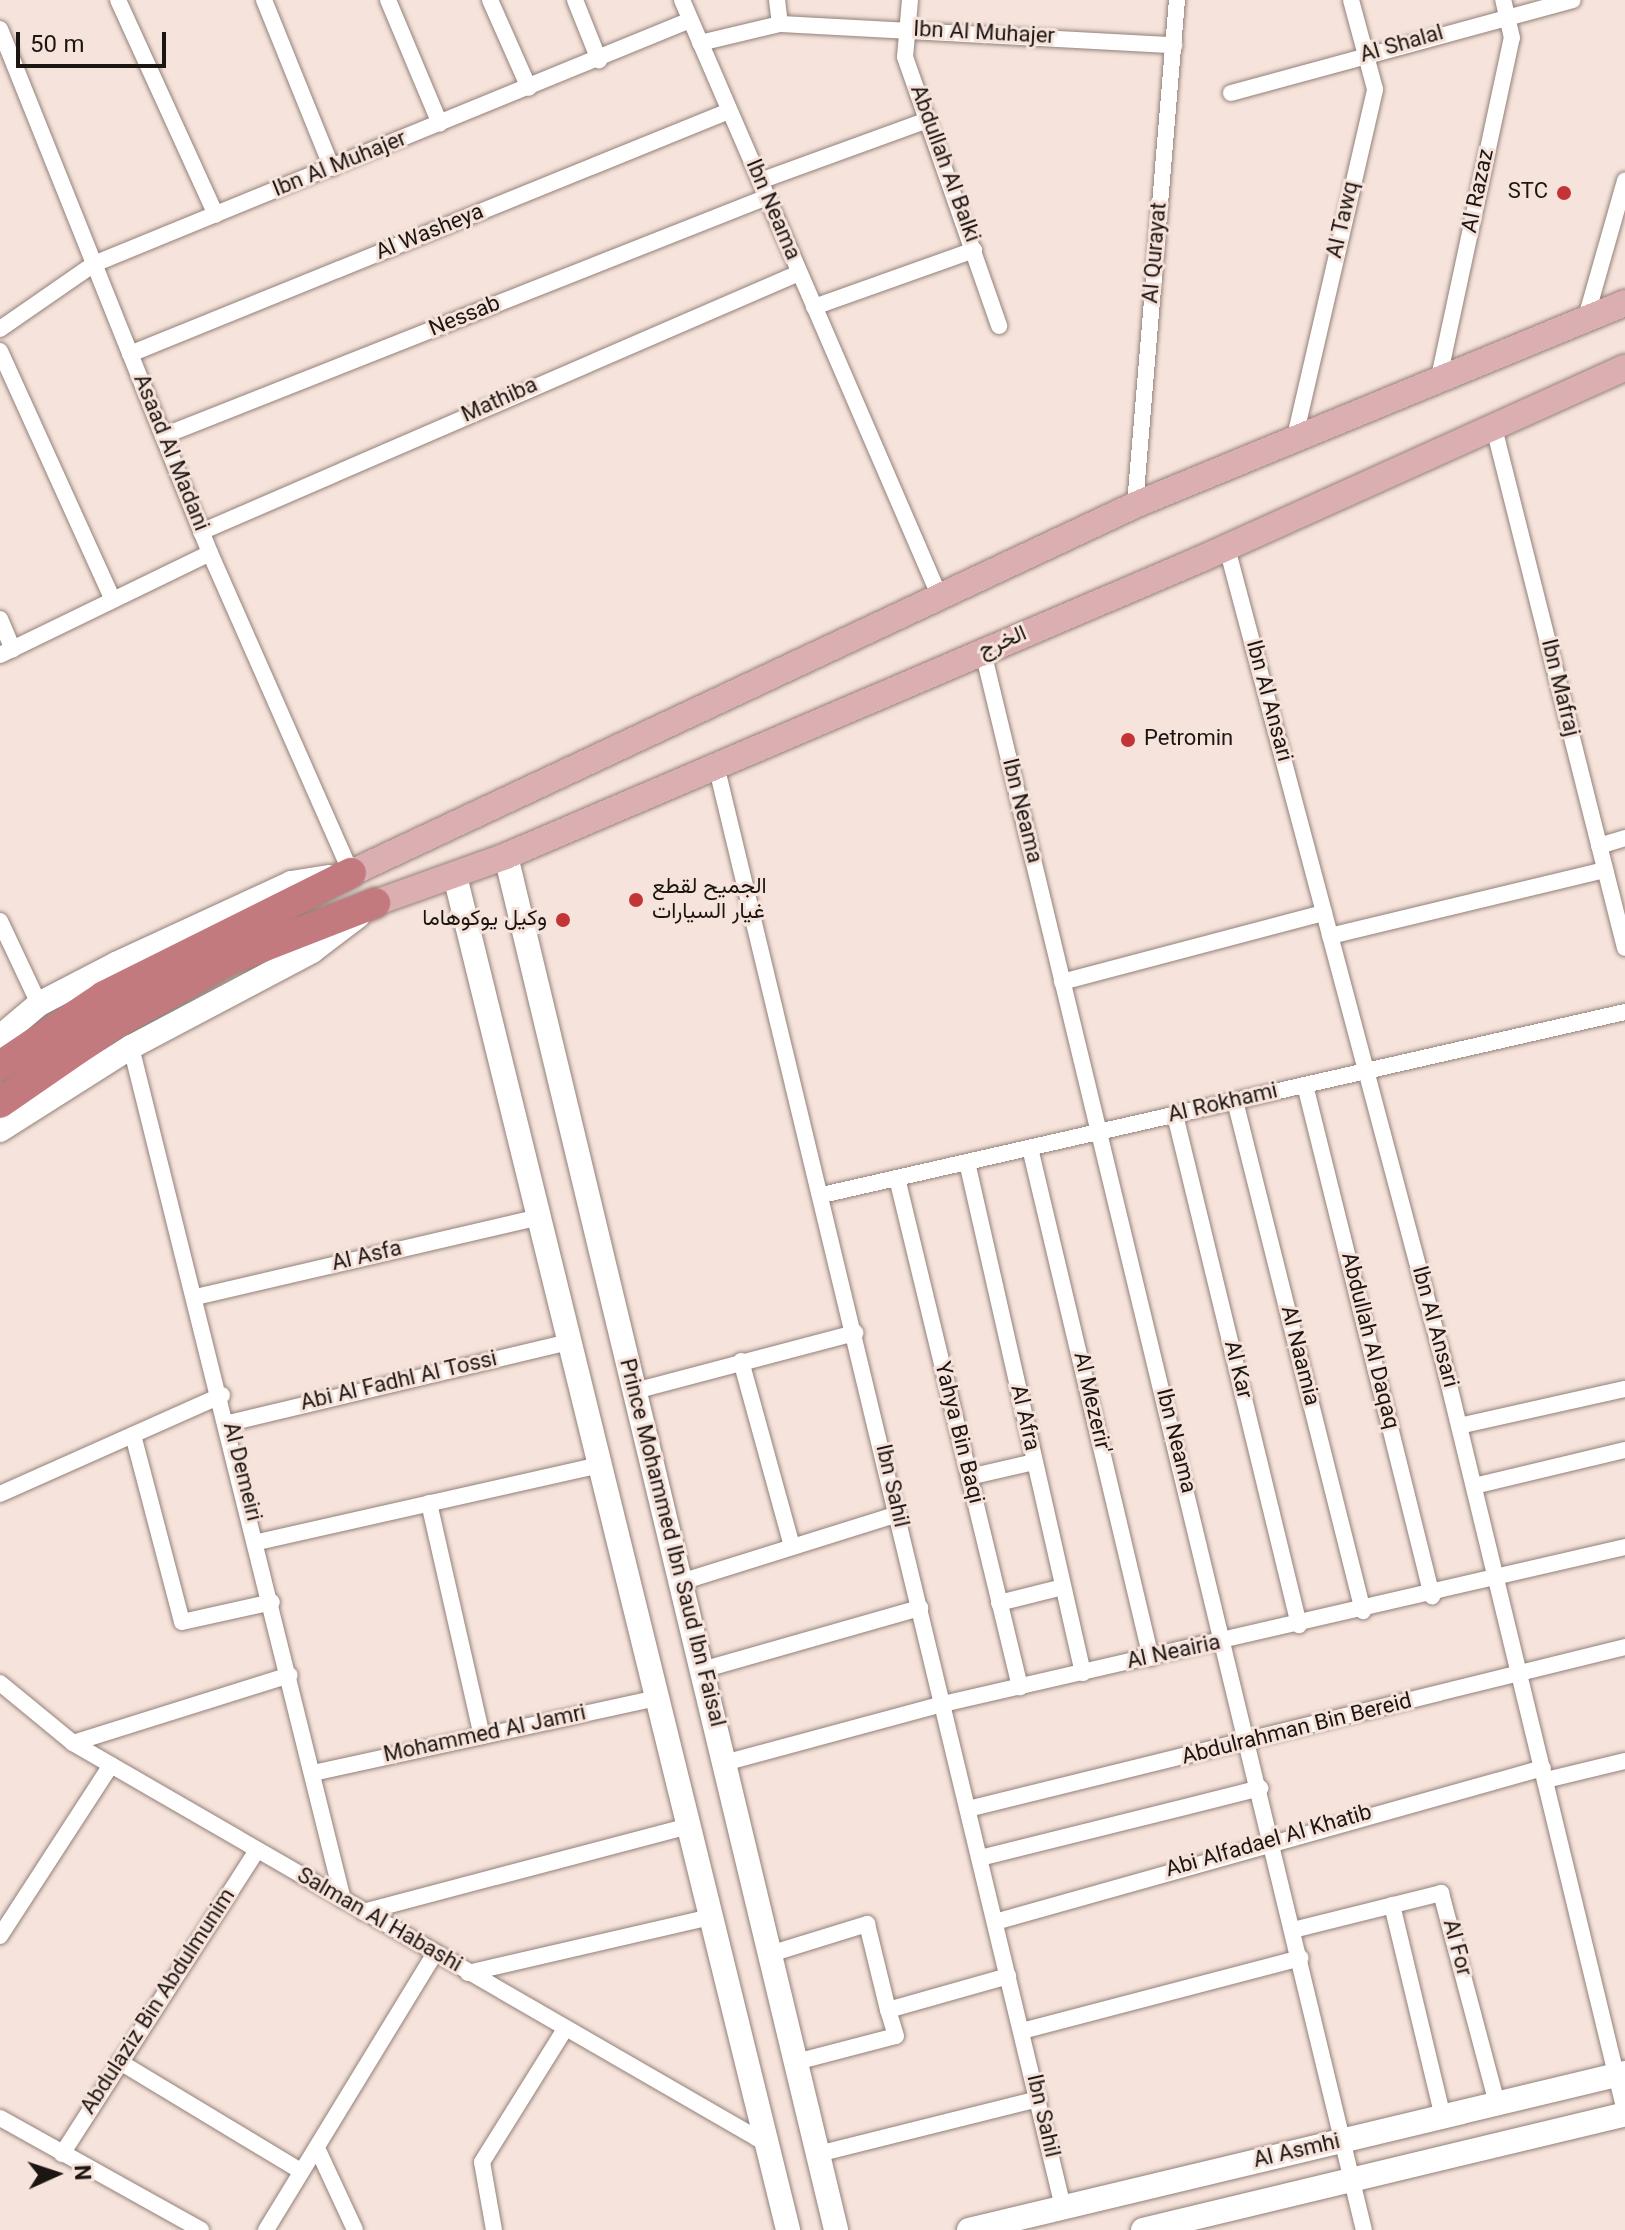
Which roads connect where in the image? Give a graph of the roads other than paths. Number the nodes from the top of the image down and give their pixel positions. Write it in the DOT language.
graph roads {
  1 [pos="118,0"];
  2 [pos="264,0"];
  3 [pos="388,0"];
  4 [pos="490,0"];
  5 [pos="575,0"];
  6 [pos="682,0"];
  7 [pos="777,0"];
  8 [pos="910,0"];
  9 [pos="1177,0"];
  10 [pos="1351,0"];
  11 [pos="1573,0"];
  12 [pos="1505,8"];
  13 [pos="690,20"];
  14 [pos="780,24"];
  15 [pos="0,29"];
  16 [pos="909,30"];
  17 [pos="700,43"];
  18 [pos="1174,45"];
  19 [pos="1366,55"];
  20 [pos="599,60"];
  21 [pos="529,88"];
  22 [pos="1231,93"];
  23 [pos="729,111"];
  24 [pos="928,120"];
  25 [pos="440,124"];
  26 [pos="332,168"];
  27 [pos="760,181"];
  28 [pos="1625,181"];
  29 [pos="767,197"];
  30 [pos="216,215"];
  31 [pos="974,250"];
  32 [pos="94,264"];
  33 [pos="799,273"];
  34 [pos="1625,303"];
  35 [pos="814,307"];
  36 [pos="1585,321"];
  37 [pos="999,326"];
  38 [pos="0,329"];
  39 [pos="0,351"];
  40 [pos="130,354"];
  41 [pos="1625,368"];
  42 [pos="1438,382"];
  43 [pos="1494,428"];
  44 [pos="163,436"];
  45 [pos="1294,441"];
  46 [pos="1135,505"];
  47 [pos="201,532"];
  48 [pos="1227,548"];
  49 [pos="210,553"];
  50 [pos="939,595"];
  51 [pos="113,600"];
  52 [pos="0,619"];
  53 [pos="7,652"];
  54 [pos="983,652"];
  55 [pos="716,765"];
  56 [pos="1625,838"];
  57 [pos="1599,846"];
  58 [pos="506,856"];
  59 [pos="1605,870"];
  60 [pos="351,873"];
  61 [pos="455,876"];
  62 [pos="375,903"];
  63 [pos="1324,913"];
  64 [pos="0,921"];
  65 [pos="1330,936"];
  66 [pos="1625,948"];
  67 [pos="225,950"];
  68 [pos="1062,982"];
  69 [pos="39,1004"];
  70 [pos="1625,1012"];
  71 [pos="0,1037"];
  72 [pos="131,1047"];
  73 [pos="0,1066"];
  74 [pos="1366,1071"];
  75 [pos="1305,1085"];
  76 [pos="1235,1101"];
  77 [pos="0,1103"];
  78 [pos="1175,1115"];
  79 [pos="0,1130"];
  80 [pos="1099,1132"];
  81 [pos="1030,1148"];
  82 [pos="967,1162"];
  83 [pos="897,1178"];
  84 [pos="822,1195"];
  85 [pos="539,1217"];
  86 [pos="196,1297"];
  87 [pos="855,1333"];
  88 [pos="569,1342"];
  89 [pos="741,1361"];
  90 [pos="1625,1389"];
  91 [pos="635,1391"];
  92 [pos="222,1395"];
  93 [pos="229,1423"];
  94 [pos="1459,1426"];
  95 [pos="133,1435"];
  96 [pos="1625,1450"];
  97 [pos="1034,1462"];
  98 [pos="600,1465"];
  99 [pos="969,1477"];
  100 [pos="1474,1486"];
  101 [pos="0,1494"];
  102 [pos="429,1503"];
  103 [pos="898,1514"];
  104 [pos="258,1542"];
  105 [pos="792,1546"];
  106 [pos="1625,1547"];
  107 [pos="681,1582"];
  108 [pos="1497,1582"];
  109 [pos="1063,1587"];
  110 [pos="1432,1596"];
  111 [pos="272,1602"];
  112 [pos="999,1603"];
  113 [pos="920,1608"];
  114 [pos="1363,1611"];
  115 [pos="1299,1625"];
  116 [pos="1225,1642"];
  117 [pos="1625,1647"];
  118 [pos="1151,1658"];
  119 [pos="702,1670"];
  120 [pos="1083,1673"];
  121 [pos="1520,1674"];
  122 [pos="290,1675"];
  123 [pos="0,1683"];
  124 [pos="1020,1687"];
  125 [pos="657,1698"];
  126 [pos="943,1704"];
  127 [pos="482,1736"];
  128 [pos="73,1743"];
  129 [pos="1249,1743"];
  130 [pos="1625,1761"];
  131 [pos="724,1763"];
  132 [pos="111,1765"];
  133 [pos="313,1773"];
  134 [pos="1545,1774"];
  135 [pos="1260,1788"];
  136 [pos="968,1809"];
  137 [pos="688,1826"];
  138 [pos="1272,1839"];
  139 [pos="257,1850"];
  140 [pos="980,1858"];
  141 [pos="343,1900"];
  142 [pos="1392,1905"];
  143 [pos="363,1912"];
  144 [pos="711,1917"];
  145 [pos="995,1922"];
  146 [pos="1293,1930"];
  147 [pos="0,1936"];
  148 [pos="435,1953"];
  149 [pos="770,1954"];
  150 [pos="1301,1958"];
  151 [pos="468,1973"];
  152 [pos="1008,1976"];
  153 [pos="888,2010"];
  154 [pos="565,2029"];
  155 [pos="1022,2031"];
  156 [pos="120,2062"];
  157 [pos="796,2062"];
  158 [pos="1622,2074"];
  159 [pos="1038,2099"];
  160 [pos="1497,2104"];
  161 [pos="1625,2112"];
  162 [pos="1443,2117"];
  163 [pos="0,2118"];
  164 [pos="1343,2141"];
  165 [pos="767,2144"];
  166 [pos="317,2148"];
  167 [pos="62,2154"];
  168 [pos="818,2154"];
  169 [pos="301,2171"];
  170 [pos="1352,2180"];
  171 [pos="1063,2207"];
  172 [pos="201,2230"];
  173 [pos="266,2230"];
  174 [pos="355,2230"];
  175 [pos="494,2230"];
  176 [pos="788,2230"];
  177 [pos="836,2230"];
  178 [pos="969,2230"];
  179 [pos="1143,2230"];
  180 [pos="1364,2230"];
  1 -- 30 [label="street"];
  2 -- 26 [label="street"];
  3 -- 25 [label="street"];
  4 -- 21 [label="street"];
  5 -- 20 [label="street"];
  6 -- 13 [label="street, Ibn Neama"];
  7 -- 14 [label="street"];
  8 -- 16 [label="street, Abdullah Al Balki"];
  9 -- 18 [label="street, Al Qurayat"];
  10 -- 19 [label="street, Al Tawq"];
  11 -- 12 [label="street, Al Shalal"];
  12 -- 19 [label="street, Al Shalal"];
  12 -- 42 [label="street, Al Razaz"];
  13 -- 17 [label="street, Ibn Neama"];
  13 -- 20 [label="street, Ibn Al Muhajer"];
  14 -- 16 [label="street, Ibn Al Muhajer"];
  14 -- 17 [label="street, Ibn Al Muhajer"];
  15 -- 32 [label="street, Asaad Al Madani"];
  16 -- 18 [label="street, Ibn Al Muhajer"];
  16 -- 24 [label="street, Abdullah Al Balki"];
  17 -- 23 [label="street, Ibn Neama"];
  18 -- 46 [label="street, Al Qurayat"];
  19 -- 22 [label="street, Al Shalal"];
  19 -- 45 [label="street, Al Tawq"];
  20 -- 21 [label="street, Ibn Al Muhajer"];
  21 -- 25 [label="street, Ibn Al Muhajer"];
  23 -- 27 [label="street, Ibn Neama"];
  23 -- 40 [label="street, Al Washeya"];
  24 -- 27 [label="street"];
  24 -- 31 [label="street, Abdullah Al Balki"];
  25 -- 26 [label="street, Ibn Al Muhajer"];
  26 -- 30 [label="street, Ibn Al Muhajer"];
  27 -- 29 [label="street, Ibn Neama"];
  28 -- 36 [label="street"];
  29 -- 33 [label="street, Ibn Neama"];
  29 -- 44 [label="street, Nessab"];
  30 -- 32 [label="street, Ibn Al Muhajer"];
  31 -- 35 [label="street"];
  31 -- 37 [label="street, Abdullah Al Balki"];
  32 -- 38 [label="street, Ibn Al Muhajer"];
  32 -- 40 [label="street, Asaad Al Madani"];
  33 -- 35 [label="street, Ibn Neama"];
  33 -- 47 [label="street, Mathiba"];
  34 -- 36 [label="main road"];
  35 -- 50 [label="street, Ibn Neama"];
  36 -- 42 [label="main road"];
  39 -- 51 [label="street"];
  40 -- 44 [label="street, Asaad Al Madani"];
  41 -- 43 [label="main road, الخرج"];
  42 -- 45 [label="main road"];
  43 -- 48 [label="main road, الخرج"];
  43 -- 57 [label="street, Ibn Mafraj"];
  44 -- 47 [label="street, Asaad Al Madani"];
  45 -- 46 [label="main road"];
  46 -- 50 [label="main road"];
  47 -- 49 [label="street, Asaad Al Madani"];
  48 -- 54 [label="main road, الخرج"];
  48 -- 63 [label="street, Ibn Al Ansari"];
  49 -- 51 [label="street"];
  49 -- 60 [label="street, Asaad Al Madani"];
  50 -- 60 [label="main road"];
  51 -- 53 [label="street"];
  52 -- 53 [label="street"];
  54 -- 55 [label="main road, الخرج"];
  54 -- 68 [label="street, Ibn Neama"];
  55 -- 58 [label="main road, الخرج"];
  55 -- 84 [label="street, Ibn Sahil"];
  56 -- 57 [label="street"];
  57 -- 59 [label="street, Ibn Mafraj"];
  58 -- 61 [label="main road, الخرج"];
  58 -- 91 [label="street, Prince Mohammed Ibn Saud Ibn Faisal"];
  59 -- 65 [label="street"];
  59 -- 66 [label="street, Ibn Mafraj"];
  60 -- 67 [label="highway"];
  60 -- 69 [label="street"];
  61 -- 62 [label="main road, الخرج"];
  61 -- 85 [label="street"];
  62 -- 67 [label="highway"];
  62 -- 72 [label="street"];
  63 -- 65 [label="street, Ibn Al Ansari"];
  63 -- 68 [label="street"];
  64 -- 69 [label="street"];
  65 -- 74 [label="street, Ibn Al Ansari"];
  67 -- 73 [label="highway"];
  67 -- 77 [label="highway"];
  68 -- 80 [label="street, Ibn Neama"];
  69 -- 71 [label="street"];
  70 -- 74 [label="street, Al Rokhami"];
  72 -- 79 [label="street"];
  72 -- 86 [label="street, Al Demeiri"];
  74 -- 75 [label="street, Al Rokhami"];
  74 -- 94 [label="street, Ibn Al Ansari"];
  75 -- 76 [label="street, Al Rokhami"];
  75 -- 110 [label="street, Abdullah Al Daqaq"];
  76 -- 78 [label="street, Al Rokhami"];
  76 -- 114 [label="street, Al Naamia"];
  78 -- 80 [label="street, Al Rokhami"];
  78 -- 115 [label="street, Al Kar"];
  80 -- 81 [label="street, Al Rokhami"];
  80 -- 116 [label="street, Ibn Neama"];
  81 -- 82 [label="street, Al Rokhami"];
  81 -- 118 [label="street, Al Mezerir'"];
  82 -- 83 [label="street, Al Rokhami"];
  82 -- 97 [label="street, Al Afra"];
  83 -- 84 [label="street, Al Rokhami"];
  83 -- 99 [label="street, Yahya Bin Baqi"];
  84 -- 87 [label="street, Ibn Sahil"];
  85 -- 86 [label="street, Al Asfa"];
  85 -- 88 [label="street"];
  86 -- 92 [label="street, Al Demeiri"];
  87 -- 89 [label="street"];
  87 -- 103 [label="street, Ibn Sahil"];
  88 -- 93 [label="street, Abi Al Fadhl Al Tossi"];
  88 -- 98 [label="street"];
  89 -- 91 [label="street"];
  89 -- 105 [label="street"];
  90 -- 94 [label="street"];
  91 -- 107 [label="street, Prince Mohammed Ibn Saud Ibn Faisal"];
  92 -- 93 [label="street, Al Demeiri"];
  92 -- 95 [label="street"];
  93 -- 104 [label="street, Al Demeiri"];
  94 -- 100 [label="street, Ibn Al Ansari"];
  95 -- 101 [label="street"];
  95 -- 111 [label="street"];
  96 -- 100 [label="street"];
  97 -- 99 [label="street"];
  97 -- 109 [label="street, Al Afra"];
  98 -- 102 [label="street"];
  98 -- 125 [label="street"];
  99 -- 112 [label="street, Yahya Bin Baqi"];
  100 -- 108 [label="street, Ibn Al Ansari"];
  102 -- 104 [label="street"];
  102 -- 127 [label="street"];
  103 -- 105 [label="street"];
  103 -- 113 [label="street, Ibn Sahil"];
  104 -- 111 [label="street, Al Demeiri"];
  105 -- 107 [label="street"];
  106 -- 108 [label="street, Al Neairia"];
  107 -- 119 [label="street, Prince Mohammed Ibn Saud Ibn Faisal"];
  108 -- 110 [label="street, Al Neairia"];
  108 -- 121 [label="street, Ibn Al Ansari"];
  109 -- 112 [label="street"];
  109 -- 120 [label="street, Al Afra"];
  110 -- 114 [label="street, Al Neairia"];
  111 -- 122 [label="street, Al Demeiri"];
  112 -- 124 [label="street, Yahya Bin Baqi"];
  113 -- 119 [label="street"];
  113 -- 126 [label="street, Ibn Sahil"];
  114 -- 115 [label="street, Al Neairia"];
  115 -- 116 [label="street, Al Neairia"];
  116 -- 118 [label="street, Al Neairia"];
  116 -- 129 [label="street, Ibn Neama"];
  117 -- 121 [label="street, Abdulrahman Bin Bereid"];
  118 -- 120 [label="street, Al Neairia"];
  119 -- 131 [label="street, Prince Mohammed Ibn Saud Ibn Faisal"];
  120 -- 124 [label="street, Al Neairia"];
  121 -- 129 [label="street, Abdulrahman Bin Bereid"];
  121 -- 134 [label="street, Ibn Al Ansari"];
  122 -- 128 [label="street"];
  122 -- 133 [label="street, Al Demeiri"];
  123 -- 128 [label="street, Salman Al Habashi"];
  124 -- 126 [label="street, Al Neairia"];
  125 -- 127 [label="street, Mohammed Al Jamri"];
  125 -- 137 [label="street"];
  126 -- 131 [label="street, Al Neairia"];
  126 -- 136 [label="street, Ibn Sahil"];
  127 -- 133 [label="street, Mohammed Al Jamri"];
  128 -- 132 [label="street, Salman Al Habashi"];
  129 -- 135 [label="street, Ibn Neama"];
  129 -- 136 [label="street, Abdulrahman Bin Bereid"];
  130 -- 134 [label="street, Abi Alfadael Al Khatib"];
  131 -- 149 [label="street, Prince Mohammed Ibn Saud Ibn Faisal"];
  132 -- 139 [label="street, Salman Al Habashi"];
  132 -- 147 [label="street"];
  133 -- 141 [label="street, Al Demeiri"];
  134 -- 138 [label="street, Abi Alfadael Al Khatib"];
  134 -- 158 [label="street, Ibn Al Ansari"];
  135 -- 138 [label="street, Ibn Neama"];
  135 -- 140 [label="street"];
  136 -- 140 [label="street, Ibn Sahil"];
  137 -- 143 [label="street"];
  137 -- 144 [label="street"];
  138 -- 145 [label="street, Abi Alfadael Al Khatib"];
  138 -- 146 [label="street, Ibn Neama"];
  139 -- 141 [label="street, Salman Al Habashi"];
  139 -- 156 [label="street, Abdulaziz Bin Abdulmunim"];
  140 -- 145 [label="street, Ibn Sahil"];
  141 -- 143 [label="street, Salman Al Habashi"];
  142 -- 146 [label="street, Al For"];
  142 -- 160 [label="street, Al For"];
  142 -- 162 [label="street"];
  143 -- 148 [label="street, Salman Al Habashi"];
  144 -- 151 [label="street"];
  144 -- 165 [label="street"];
  145 -- 152 [label="street, Ibn Sahil"];
  146 -- 150 [label="street, Ibn Neama"];
  148 -- 151 [label="street, Salman Al Habashi"];
  148 -- 166 [label="street"];
  149 -- 153 [label="street"];
  149 -- 157 [label="street, Prince Mohammed Ibn Saud Ibn Faisal"];
  150 -- 155 [label="street"];
  150 -- 164 [label="street, Ibn Neama"];
  151 -- 154 [label="street, Salman Al Habashi"];
  152 -- 153 [label="street"];
  152 -- 155 [label="street, Ibn Sahil"];
  153 -- 157 [label="street"];
  154 -- 165 [label="street, Salman Al Habashi"];
  154 -- 175 [label="street"];
  155 -- 159 [label="street, Ibn Sahil"];
  156 -- 167 [label="street, Abdulaziz Bin Abdulmunim"];
  156 -- 169 [label="street"];
  157 -- 168 [label="street, Prince Mohammed Ibn Saud Ibn Faisal"];
  158 -- 160 [label="street, Al Asmhi"];
  158 -- 161 [label="street, Ibn Al Ansari"];
  159 -- 168 [label="street"];
  159 -- 171 [label="street, Ibn Sahil"];
  160 -- 162 [label="street, Al Asmhi"];
  161 -- 170 [label="street, Al Asmhi"];
  162 -- 164 [label="street, Al Asmhi"];
  163 -- 167 [label="street"];
  164 -- 170 [label="street, Ibn Neama"];
  164 -- 171 [label="street, Al Asmhi"];
  165 -- 176 [label="street"];
  166 -- 169 [label="street"];
  166 -- 174 [label="street"];
  167 -- 172 [label="street"];
  168 -- 177 [label="street, Prince Mohammed Ibn Saud Ibn Faisal"];
  169 -- 173 [label="street"];
  170 -- 179 [label="street, Al Asmhi"];
  170 -- 180 [label="street, Ibn Neama"];
  171 -- 178 [label="street, Al Asmhi"];
}
